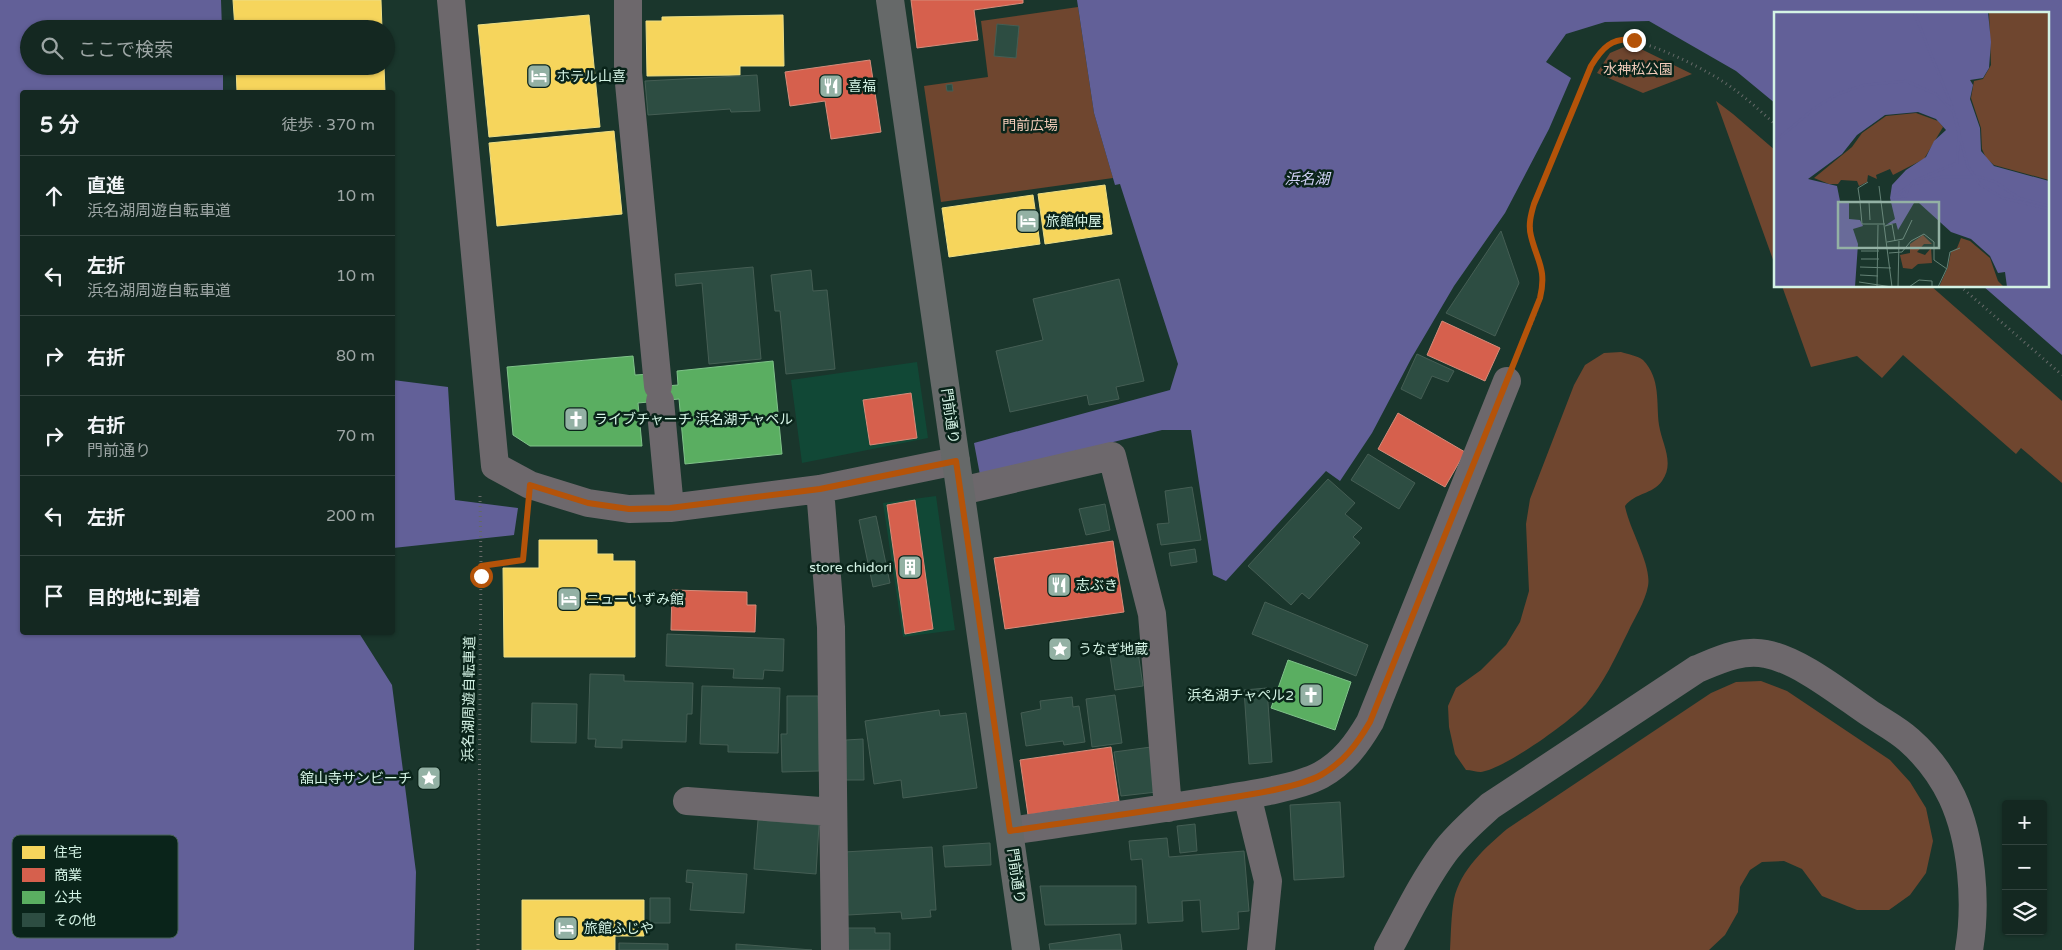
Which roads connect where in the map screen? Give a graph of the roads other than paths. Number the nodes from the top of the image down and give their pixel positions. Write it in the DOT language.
graph roads {
  1 [pos="451,0"];
  2 [pos="628,0"];
  3 [pos="890,0"];
  4 [pos="1507,381"];
  5 [pos="956,461"];
  6 [pos="820,489"];
  7 [pos="961,490"];
  8 [pos="670,508"];
  9 [pos="1247,795"];
  10 [pos="687,802"];
  11 [pos="1168,808"];
  12 [pos="833,812"];
  13 [pos="1010,831"];
  14 [pos="835,950"];
  15 [pos="1026,950"];
  16 [pos="1261,950"];
  17 [pos="1388,950"];
  18 [pos="1969,950"];
  1 -- 8 [label="street"];
  2 -- 8 [label="street"];
  3 -- 5 [label="main road, 門前通り"];
  4 -- 9 [label="street"];
  5 -- 6 [label="street"];
  5 -- 7 [label="main road, 門前通り"];
  6 -- 8 [label="street"];
  6 -- 12 [label="street"];
  7 -- 11 [label="street"];
  7 -- 13 [label="main road, 門前通り"];
  9 -- 11 [label="street"];
  9 -- 16 [label="street"];
  10 -- 12 [label="street"];
  11 -- 13 [label="street"];
  12 -- 14 [label="street"];
  13 -- 15 [label="main road, 門前通り"];
  17 -- 18 [label="street"];
}
